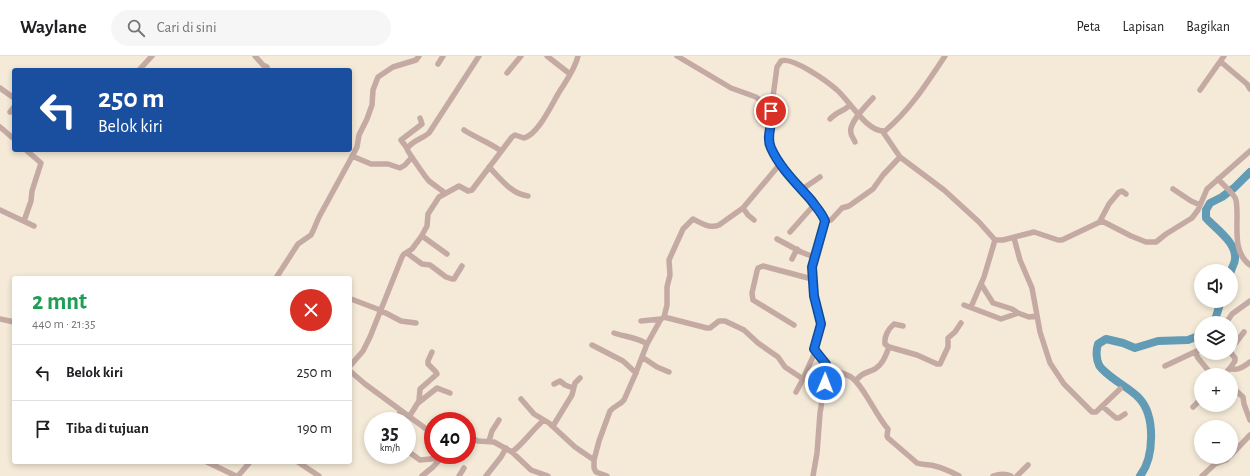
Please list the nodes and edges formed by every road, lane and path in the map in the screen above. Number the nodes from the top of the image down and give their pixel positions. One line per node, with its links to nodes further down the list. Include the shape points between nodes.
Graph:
1 (152, 56): 16 (street)
2 (255, 56): 15 (street)
3 (419, 56): 40 (street, via 416,60 393,66 378,77 373,90 372,105)
4 (444, 56): 14 (street)
5 (479, 56): 36 (street, via 429,133)
6 (521, 56): 17 (street)
7 (546, 56): 18 (street)
8 (578, 56): 18 (street)
9 (677, 56): 26 (street, via 731,88 756,97)
10 (945, 56): 33 (street, via 904,113)
11 (1224, 56): 13 (street)
12 (780, 58): 24 (street, via 792,61 821,78 837,90); 26 (street)
13 (1221, 62): 20 (street); 21 (street)
14 (438, 64)
15 (267, 67)
16 (141, 68)
17 (507, 73)
18 (570, 74): 37 (street, via 541,123 527,137 513,136)
19 (0, 88): 22 (street)
20 (1250, 89)
21 (1200, 90)
22 (12, 97)
23 (873, 98): 28 (street)
24 (850, 105): 28 (street); 30 (street)
25 (12, 110): 27 (street)
26 (771, 111): 43 (street, via 769,142)
27 (10, 112)
28 (858, 115): 33 (street); 35 (street, via 850,132)
29 (420, 118): 36 (street, via 422,124 401,140)
30 (830, 119)
31 (0, 127): 34 (street)
32 (464, 130): 37 (street, via 486,140)
33 (883, 132): 42 (street)
34 (12, 137)
35 (855, 142)
36 (407, 148): 41 (street)
37 (501, 151): 44 (street)
38 (1250, 151): 46 (street)
39 (28, 152): 57 (street, via 41,163)
40 (352, 156): 41 (street, via 370,164 388,164 400,168); 73 (street, via 311,235 298,244)
41 (412, 157): 49 (street, via 428,179)
42 (900, 157): 58 (street, via 873,189 842,208 831,220); 65 (street, via 944,190)
43 (780, 164): 48 (street); 54 (street)
44 (489, 167): 49 (street, via 472,190 468,191 458,186); 51 (street, via 513,191)
45 (820, 177): 48 (street)
46 (1218, 179): 53 (street, via 1207,190); 71 (street, via 1236,199 1238,245 1244,260)
47 (1173, 189): 53 (street)
48 (801, 190): 52 (street)
49 (445, 193): 62 (street, via 437,199 428,214 427,226)
50 (1126, 194): 59 (street, via 1119,192)
51 (528, 196)
52 (814, 205): 58 (street); 61 (street)
53 (1200, 205): 59 (street, via 1192,218 1152,243)
54 (743, 208): 56 (street); 84 (street, via 716,226 704,225 693,219 683,228 669,260 667,305)
55 (0, 210): 57 (street)
56 (754, 220)
57 (24, 221): 60 (street)
58 (825, 221): 69 (street)
59 (1100, 221): 64 (street, via 1062,240 1034,232)
60 (34, 226)
61 (790, 232)
62 (422, 236): 67 (street, via 412,250); 68 (street)
63 (777, 238): 66 (street)
64 (1014, 238): 65 (street); 82 (street, via 1032,288)
65 (995, 240): 75 (street)
66 (797, 249): 69 (street); 70 (street)
67 (407, 252): 72 (street, via 422,264 431,266 452,279); 80 (street, via 402,257)
68 (447, 254)
69 (814, 257): 74 (street)
70 (792, 259)
71 (1250, 265)
72 (462, 266)
73 (277, 276)
74 (812, 279): 90 (street, via 763,266 758,268 752,293 753,300); 99 (street, via 821,324 814,346)
75 (981, 284): 79 (street); 81 (street, via 993,303)
76 (352, 299): 80 (street)
77 (1250, 301): 83 (street)
78 (964, 305): 79 (street)
79 (971, 307): 81 (street, via 1001,319)
80 (380, 310): 88 (street, via 401,321); 104 (street, via 363,351)
81 (1018, 313): 82 (street, via 1029,317)
82 (1037, 316): 123 (street, via 1050,363 1058,377 1092,412 1096,412)
83 (1231, 316)
84 (662, 318): 86 (street); 95 (street); 113 (street, via 707,328 719,321 733,325 744,330 778,356 785,367)
85 (0, 319): 87 (street)
86 (641, 321)
87 (12, 322)
88 (416, 323)
89 (961, 323): 97 (street, via 948,338 948,347 940,364)
90 (794, 325)
91 (903, 326): 97 (street, via 896,324 890,328 885,339 885,344)
92 (1244, 332): 94 (street)
93 (614, 333): 95 (street, via 634,337)
94 (1238, 340)
95 (647, 344): 101 (street)
96 (592, 345): 109 (street)
97 (889, 347): 114 (street, via 886,357 879,366 862,374)
98 (432, 352): 122 (street, via 428,364 437,374 420,390)
99 (815, 352): 108 (street, via 825,362); 113 (street)
100 (1194, 352): 105 (street)
101 (642, 357): 109 (street); 110 (street)
102 (1235, 360): 106 (street)
103 (1250, 362): 107 (street)
104 (352, 363)
105 (1165, 366)
106 (1230, 368)
107 (1238, 369)
108 (827, 371): 114 (street, via 846,374); 155 (street, via 820,408)
109 (636, 372): 137 (street, via 624,400 610,411)
110 (669, 372)
111 (352, 373): 124 (street)
112 (580, 378): 116 (street)
113 (803, 379): 118 (street)
114 (856, 381): 156 (street, via 881,422 889,430 888,438 917,463 954,472)
115 (554, 384): 116 (street, via 560,381)
116 (573, 388): 130 (street, via 572,395)
117 (1120, 389): 123 (street)
118 (796, 392)
119 (1238, 392): 129 (street, via 1243,397)
120 (450, 393): 122 (street, via 437,388)
121 (521, 399): 128 (street, via 534,414)
122 (418, 404): 125 (street)
123 (1102, 406): 126 (street, via 1116,418)
124 (401, 411)
125 (412, 412)
126 (1125, 414)
127 (499, 420): 133 (street)
128 (544, 420): 130 (street); 136 (street)
129 (1250, 420)
130 (553, 426): 137 (street, via 575,447)
131 (1250, 435): 135 (street)
132 (476, 440): 133 (street)
133 (489, 441): 134 (street)
134 (506, 448): 136 (street); 152 (street)
135 (1238, 448)
136 (512, 452): 146 (street)
137 (594, 460): 147 (street)
138 (210, 464): 145 (street)
139 (248, 464): 148 (street)
140 (301, 464): 149 (street)
141 (436, 464): 150 (street)
142 (1215, 464): 160 (street)
143 (1028, 465): 159 (street)
144 (464, 468): 151 (street)
145 (226, 474): 148 (street)
146 (532, 474): 153 (street)
147 (596, 475): 154 (street)
148 (237, 476)
149 (319, 476)
150 (422, 476)
151 (459, 476)
152 (486, 476)
153 (548, 476)
154 (607, 476)
155 (814, 476)
156 (958, 476)
157 (993, 476): 158 (street)
158 (1011, 476)
159 (1017, 476)
160 (1202, 476)

